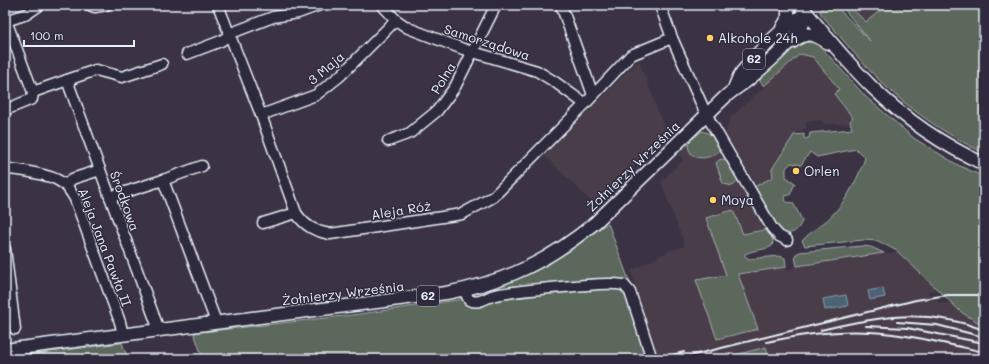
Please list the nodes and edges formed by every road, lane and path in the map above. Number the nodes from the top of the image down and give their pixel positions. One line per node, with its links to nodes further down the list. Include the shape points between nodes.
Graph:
1 (40, 5): 12 (street, via 27,14)
2 (89, 5): 3 (street)
3 (106, 5)
4 (218, 5): 15 (street, Aleja Róż)
5 (320, 5): 15 (street, via 298,13 273,17)
6 (382, 5): 13 (street, Samorządowa)
7 (496, 5): 19 (street, Polna)
8 (561, 5): 25 (street)
9 (660, 5): 16 (street)
10 (788, 5): 14 (main road, 62, via 788,18)
11 (804, 9): 14 (main road, Żołnierzy Września); 17 (main road, Żołnierzy Września / 62, via 802,26); 18 (main road)
12 (6, 19): 24 (street)
13 (396, 20): 19 (street, Samorządowa, via 426,36); 29 (street, 3 Maja, via 340,76 316,95)
14 (780, 32): 23 (main road, Żołnierzy Września / 62, via 741,73)
15 (229, 36): 20 (street, via 221,42); 29 (street, Aleja Róż)
16 (672, 38): 25 (street, Aleja Róż, via 631,55); 28 (street)
17 (785, 47): 18 (main road, via 801,36 810,34); 23 (main road, Żołnierzy Września / 62, via 748,80)
18 (836, 48): 31 (main road, via 869,84 923,130)
19 (472, 52): 26 (street, Samorządowa, via 537,71); 30 (street, Polna, via 456,87 437,111 410,134)
20 (187, 54)
21 (162, 64): 22 (street, via 122,77 96,70)
22 (67, 80): 24 (street); 34 (street, Środkowa)
23 (734, 88): 28 (main road, Żołnierzy Września / 62)
24 (33, 92): 27 (street, via 32,99)
25 (593, 95): 26 (street, Aleja Róż)
26 (585, 104): 38 (street, Aleja Róż, via 494,197 462,214 330,234 309,228)
27 (5, 110)
28 (706, 114): 40 (street, via 772,228); 42 (main road, Żołnierzy Września / 62, via 615,204 574,240 528,268)
29 (261, 115): 38 (street, Aleja Róż)
30 (388, 141)
31 (984, 164)
32 (202, 166): 35 (street)
33 (5, 169): 36 (street, Aleja Jana Pawła II, via 48,176 60,180)
34 (100, 170): 36 (street, via 72,179); 37 (street, Środkowa)
35 (163, 180): 37 (street); 43 (street)
36 (66, 186): 46 (street, Aleja Jana Pawła II, via 75,199)
37 (110, 197): 45 (street, Środkowa)
38 (296, 213): 39 (street)
39 (263, 223)
40 (787, 240)
41 (5, 249): 44 (street)
42 (464, 290): 43 (main road, Żołnierzy Września / 62); 48 (street, via 469,300 475,302 528,290 603,284 624,285 630,292)
43 (216, 322): 45 (main road, Żołnierzy Września / 62)
44 (15, 329)
45 (158, 330): 46 (main road, Żołnierzy Września / 62)
46 (123, 335): 47 (main road, Żołnierzy Września / 62)
47 (5, 350)
48 (652, 359)

